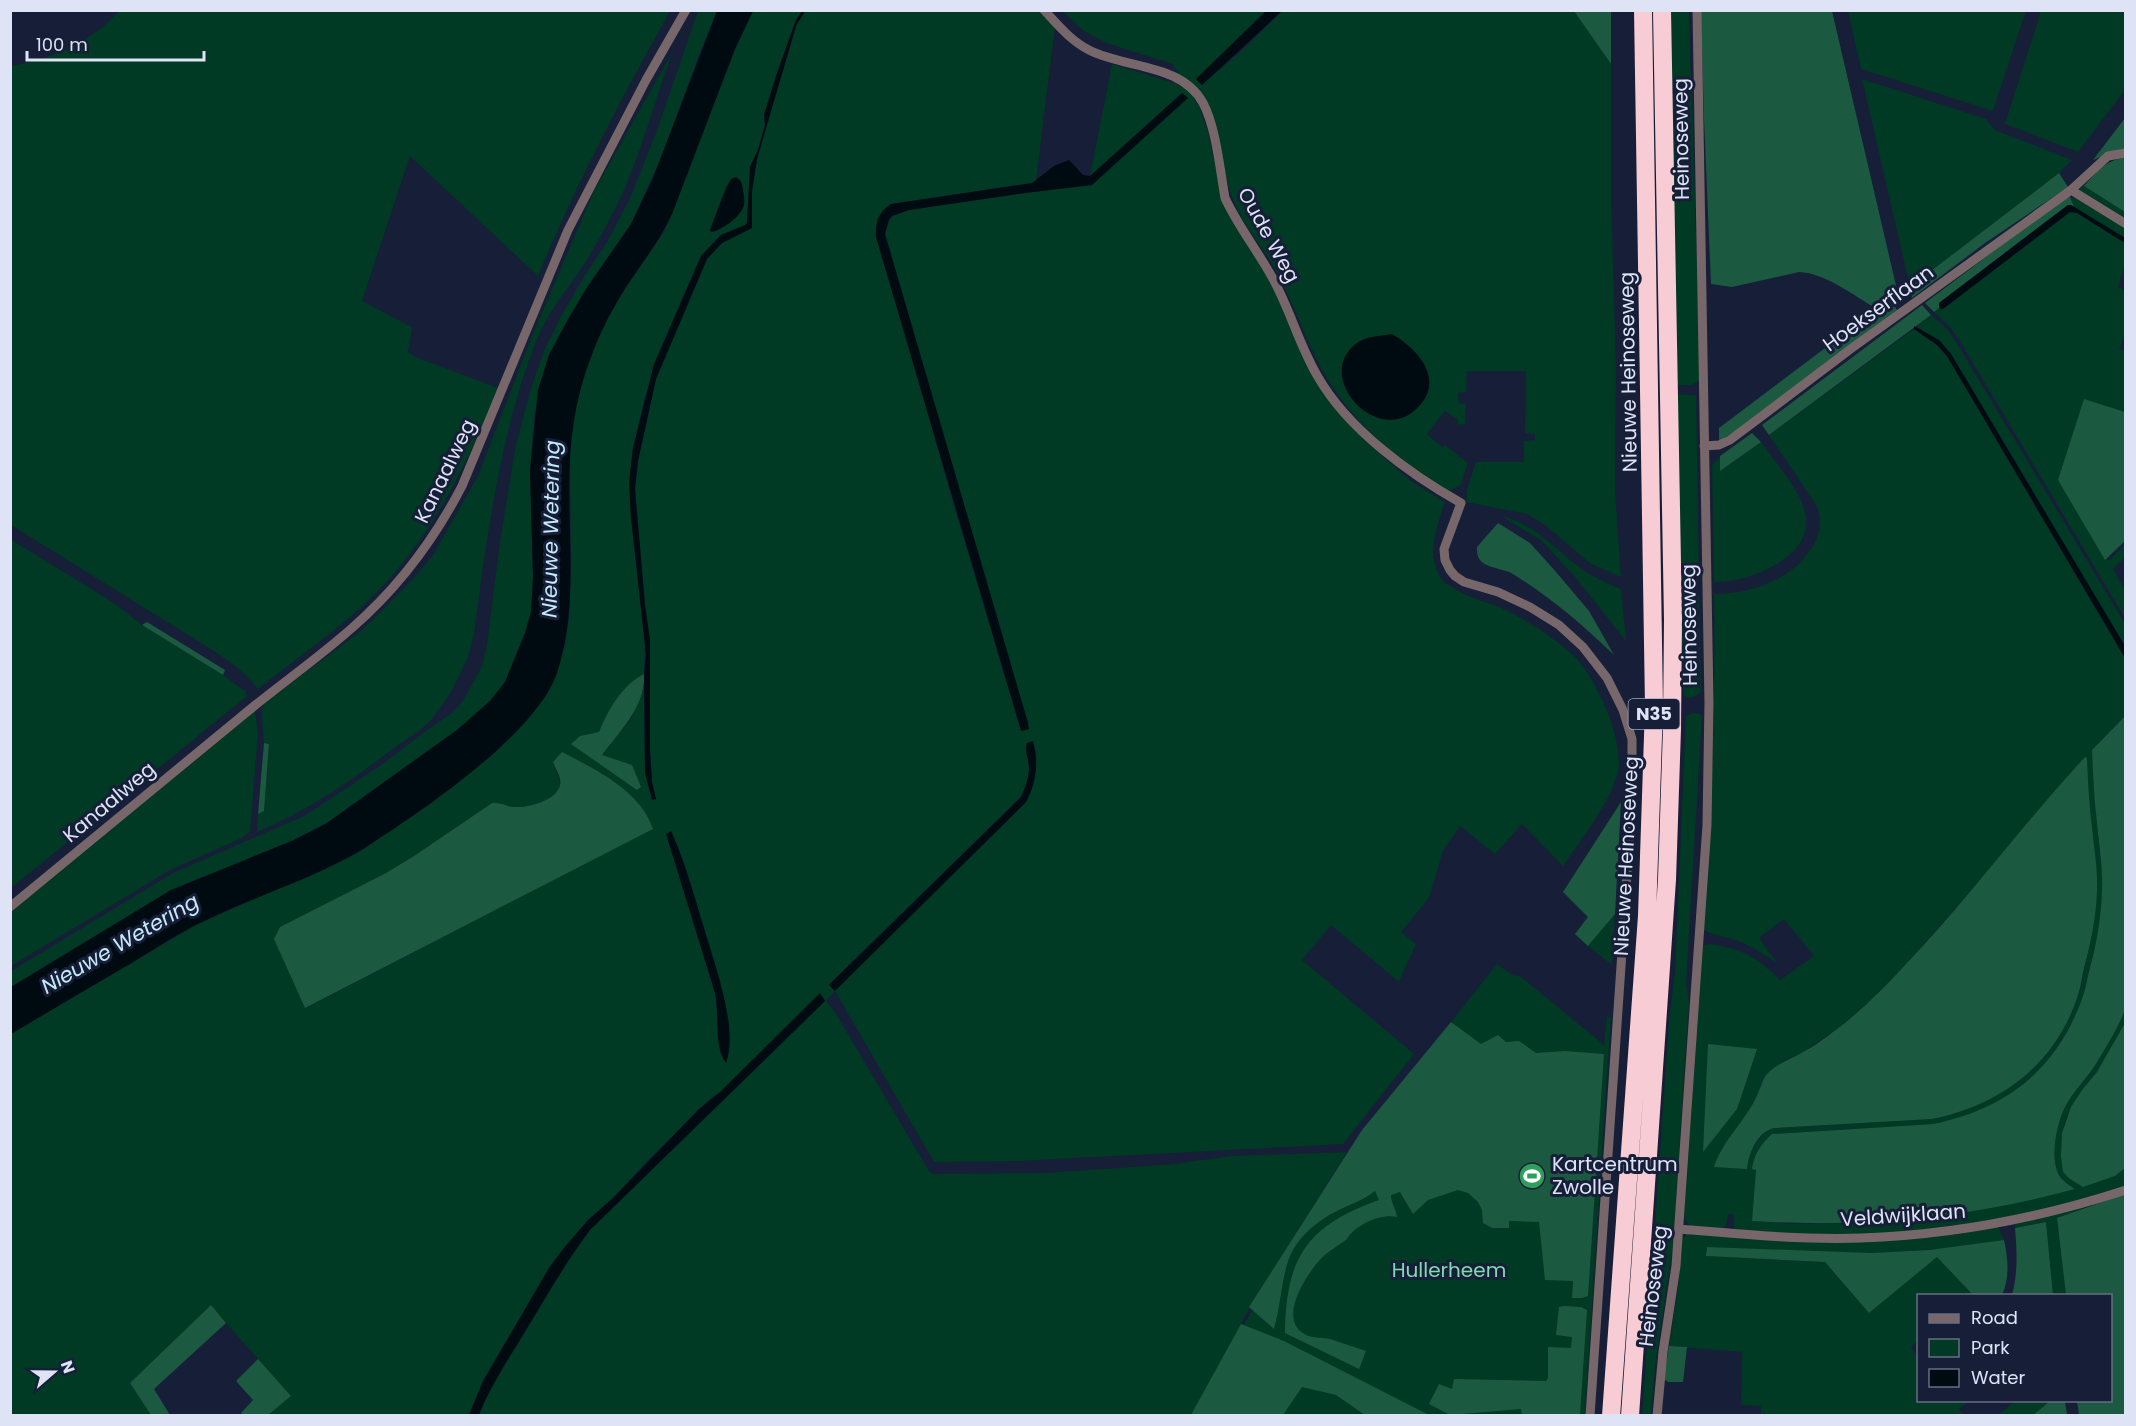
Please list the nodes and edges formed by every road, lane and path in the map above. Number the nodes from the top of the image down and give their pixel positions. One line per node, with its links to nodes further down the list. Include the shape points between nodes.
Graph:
1 (686, 10): 10 (street, Kanaalweg, via 568,230 462,486 421,554 351,629)
2 (1044, 10): 13 (street, Oude Weg, via 1088,49 1178,78 1194,91 1208,115 1225,198 1271,274 1317,375 1343,414 1364,434 1461,503 1444,549 1450,570 1464,582 1498,592 1559,625 1583,647 1607,678 1623,710 1632,739 1632,787)
3 (1643, 10): 14 (highway, Nieuwe Heinoseweg / N35, via 1654,706 1647,916)
4 (1662, 10): 15 (highway, Nieuwe Heinoseweg / N35, via 1672,729 1667,879)
5 (1697, 10): 9 (street, Heinoseweg)
6 (2126, 153): 7 (street, Hoekserflaan, via 2108,156)
7 (2072, 188): 8 (street); 9 (street, Hoekserflaan, via 1730,440)
8 (2126, 224)
9 (1704, 446): 12 (street, Heinoseweg, via 1707,825)
10 (10, 906)
11 (2126, 1190): 12 (street, Veldwijklaan, via 2014,1221 1905,1236 1823,1238)
12 (1679, 1229): 16 (street, Heinoseweg)
13 (1590, 1416)
14 (1611, 1416)
15 (1630, 1416)
16 (1657, 1416)

